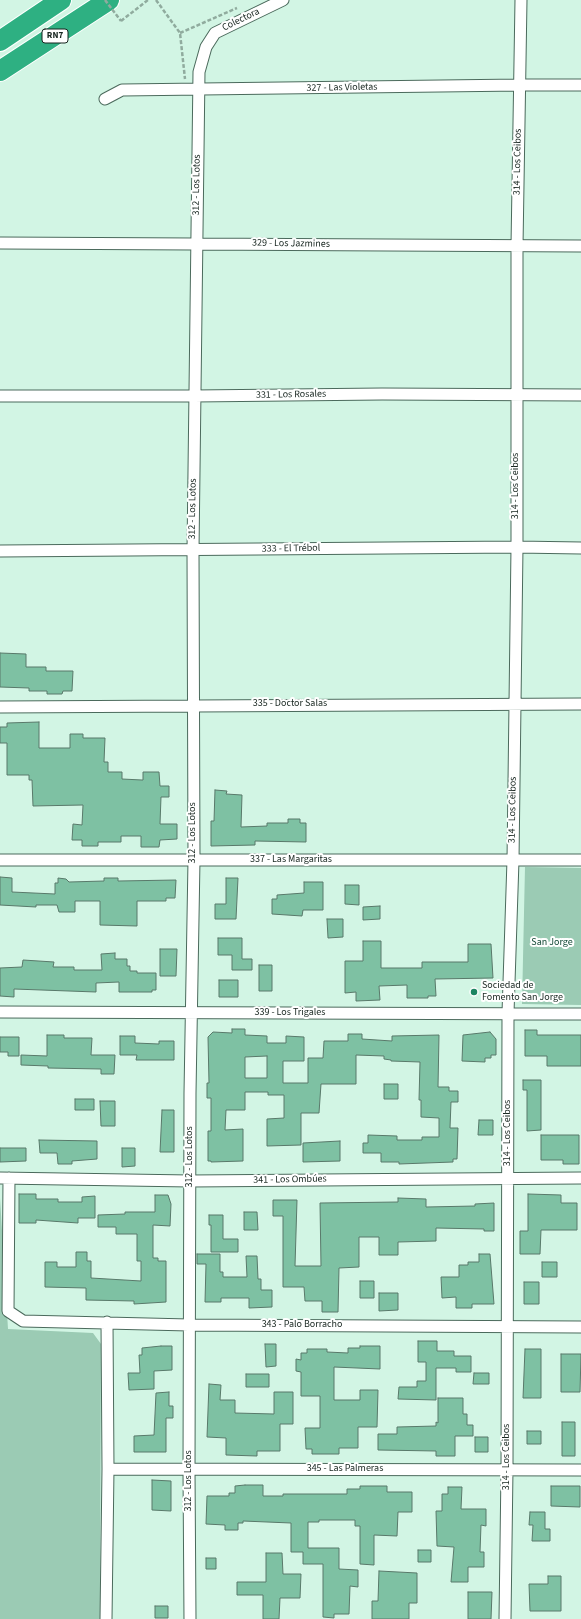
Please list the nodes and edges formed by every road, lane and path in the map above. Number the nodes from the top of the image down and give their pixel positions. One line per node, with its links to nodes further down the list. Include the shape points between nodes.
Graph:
1 (61, 0): 10 (highway, RN7)
2 (105, 0): 4 (path, bridge, via 121,21)
3 (109, 0): 12 (highway, RN7)
4 (148, 0)
5 (156, 0): 9 (path)
6 (283, 0): 11 (street, Colectora, via 215,33)
7 (521, 0): 13 (street, 314 - Los Ceibos)
8 (241, 6): 9 (path)
9 (180, 33): 15 (path)
10 (0, 41)
11 (206, 47): 16 (street, 312 - Los Lotos, via 199,72)
12 (0, 71)
13 (520, 84): 14 (street, 327 - Las Violetas); 16 (street, 327 - Las Violetas); 20 (street, 314 - Los Ceibos)
14 (581, 85)
15 (186, 91): 16 (street, 327 - Las Violetas); 17 (street, 327 - Las Violetas, via 122,90)
16 (198, 91): 19 (street, 312 - Los Lotos)
17 (105, 99)
18 (0, 243): 19 (street, 329 - Los Jazmines)
19 (196, 243): 20 (street, 329 - Los Jazmines); 25 (street, 312 - Los Lotos)
20 (517, 246): 21 (street, 329 - Los Jazmines); 22 (street, 314 - Los Ceibos)
21 (581, 246)
22 (516, 395): 23 (street, 331 - Los Rosales); 25 (street, 331 - Los Rosales); 26 (street, 314 - Los Ceibos)
23 (581, 395)
24 (0, 396): 25 (street, 331 - Los Rosales)
25 (194, 396): 28 (street, 312 - Los Lotos)
26 (516, 547): 27 (street, 333 - El Trébol); 28 (street, 333 - El Trébol); 30 (street, 314 - Los Ceibos)
27 (581, 548)
28 (193, 550): 29 (street, 333 - El Trébol); 32 (street, 312 - Los Lotos)
29 (0, 551)
30 (515, 703): 31 (street, 335 - Doctor Salas); 32 (street, 335 - Doctor Salas); 36 (street, 314 - Los Ceibos)
31 (581, 704)
32 (194, 705): 33 (street, 335 - Doctor Salas); 35 (street, 312 - Los Lotos)
33 (0, 707)
34 (0, 860): 35 (street, 337 - Las Margaritas)
35 (194, 860): 36 (street, 337 - Las Margaritas); 39 (street, 312 - Los Lotos)
36 (513, 860): 37 (street, 337 - Las Margaritas); 40 (street, 314 - Los Ceibos)
37 (581, 860)
38 (0, 1012): 39 (street, 339 - Los Trigales)
39 (192, 1013): 40 (street, 339 - Los Trigales); 45 (street, 312 - Los Lotos)
40 (508, 1013): 41 (street, 339 - Los Trigales); 42 (street, 314 - Los Ceibos)
41 (581, 1014)
42 (508, 1177): 44 (street, 341 - Los Ombúes); 45 (street, 341 - Los Ombúes); 48 (street, 314 - Los Ceibos)
43 (5, 1178): 45 (street, 341 - Los Ombúes); 46 (street, 343 - Palo Borracho, via 8,1311 23,1321)
44 (581, 1178)
45 (190, 1181): 47 (street, 312 - Los Lotos)
46 (107, 1322): 47 (street, 343 - Palo Borracho); 50 (street)
47 (189, 1324): 48 (street, 343 - Palo Borracho); 52 (street, 312 - Los Lotos)
48 (507, 1326): 49 (street, 343 - Palo Borracho); 51 (street, 314 - Los Ceibos)
49 (581, 1327)
50 (108, 1469): 52 (street, 345 - Las Palmeras); 54 (street)
51 (507, 1469): 52 (street, 345 - Las Palmeras); 53 (street, 345 - Las Palmeras); 56 (street, 314 - Los Ceibos)
52 (189, 1470): 55 (street, 312 - Los Lotos)
53 (581, 1470)
54 (106, 1619)
55 (190, 1619)
56 (505, 1619)

